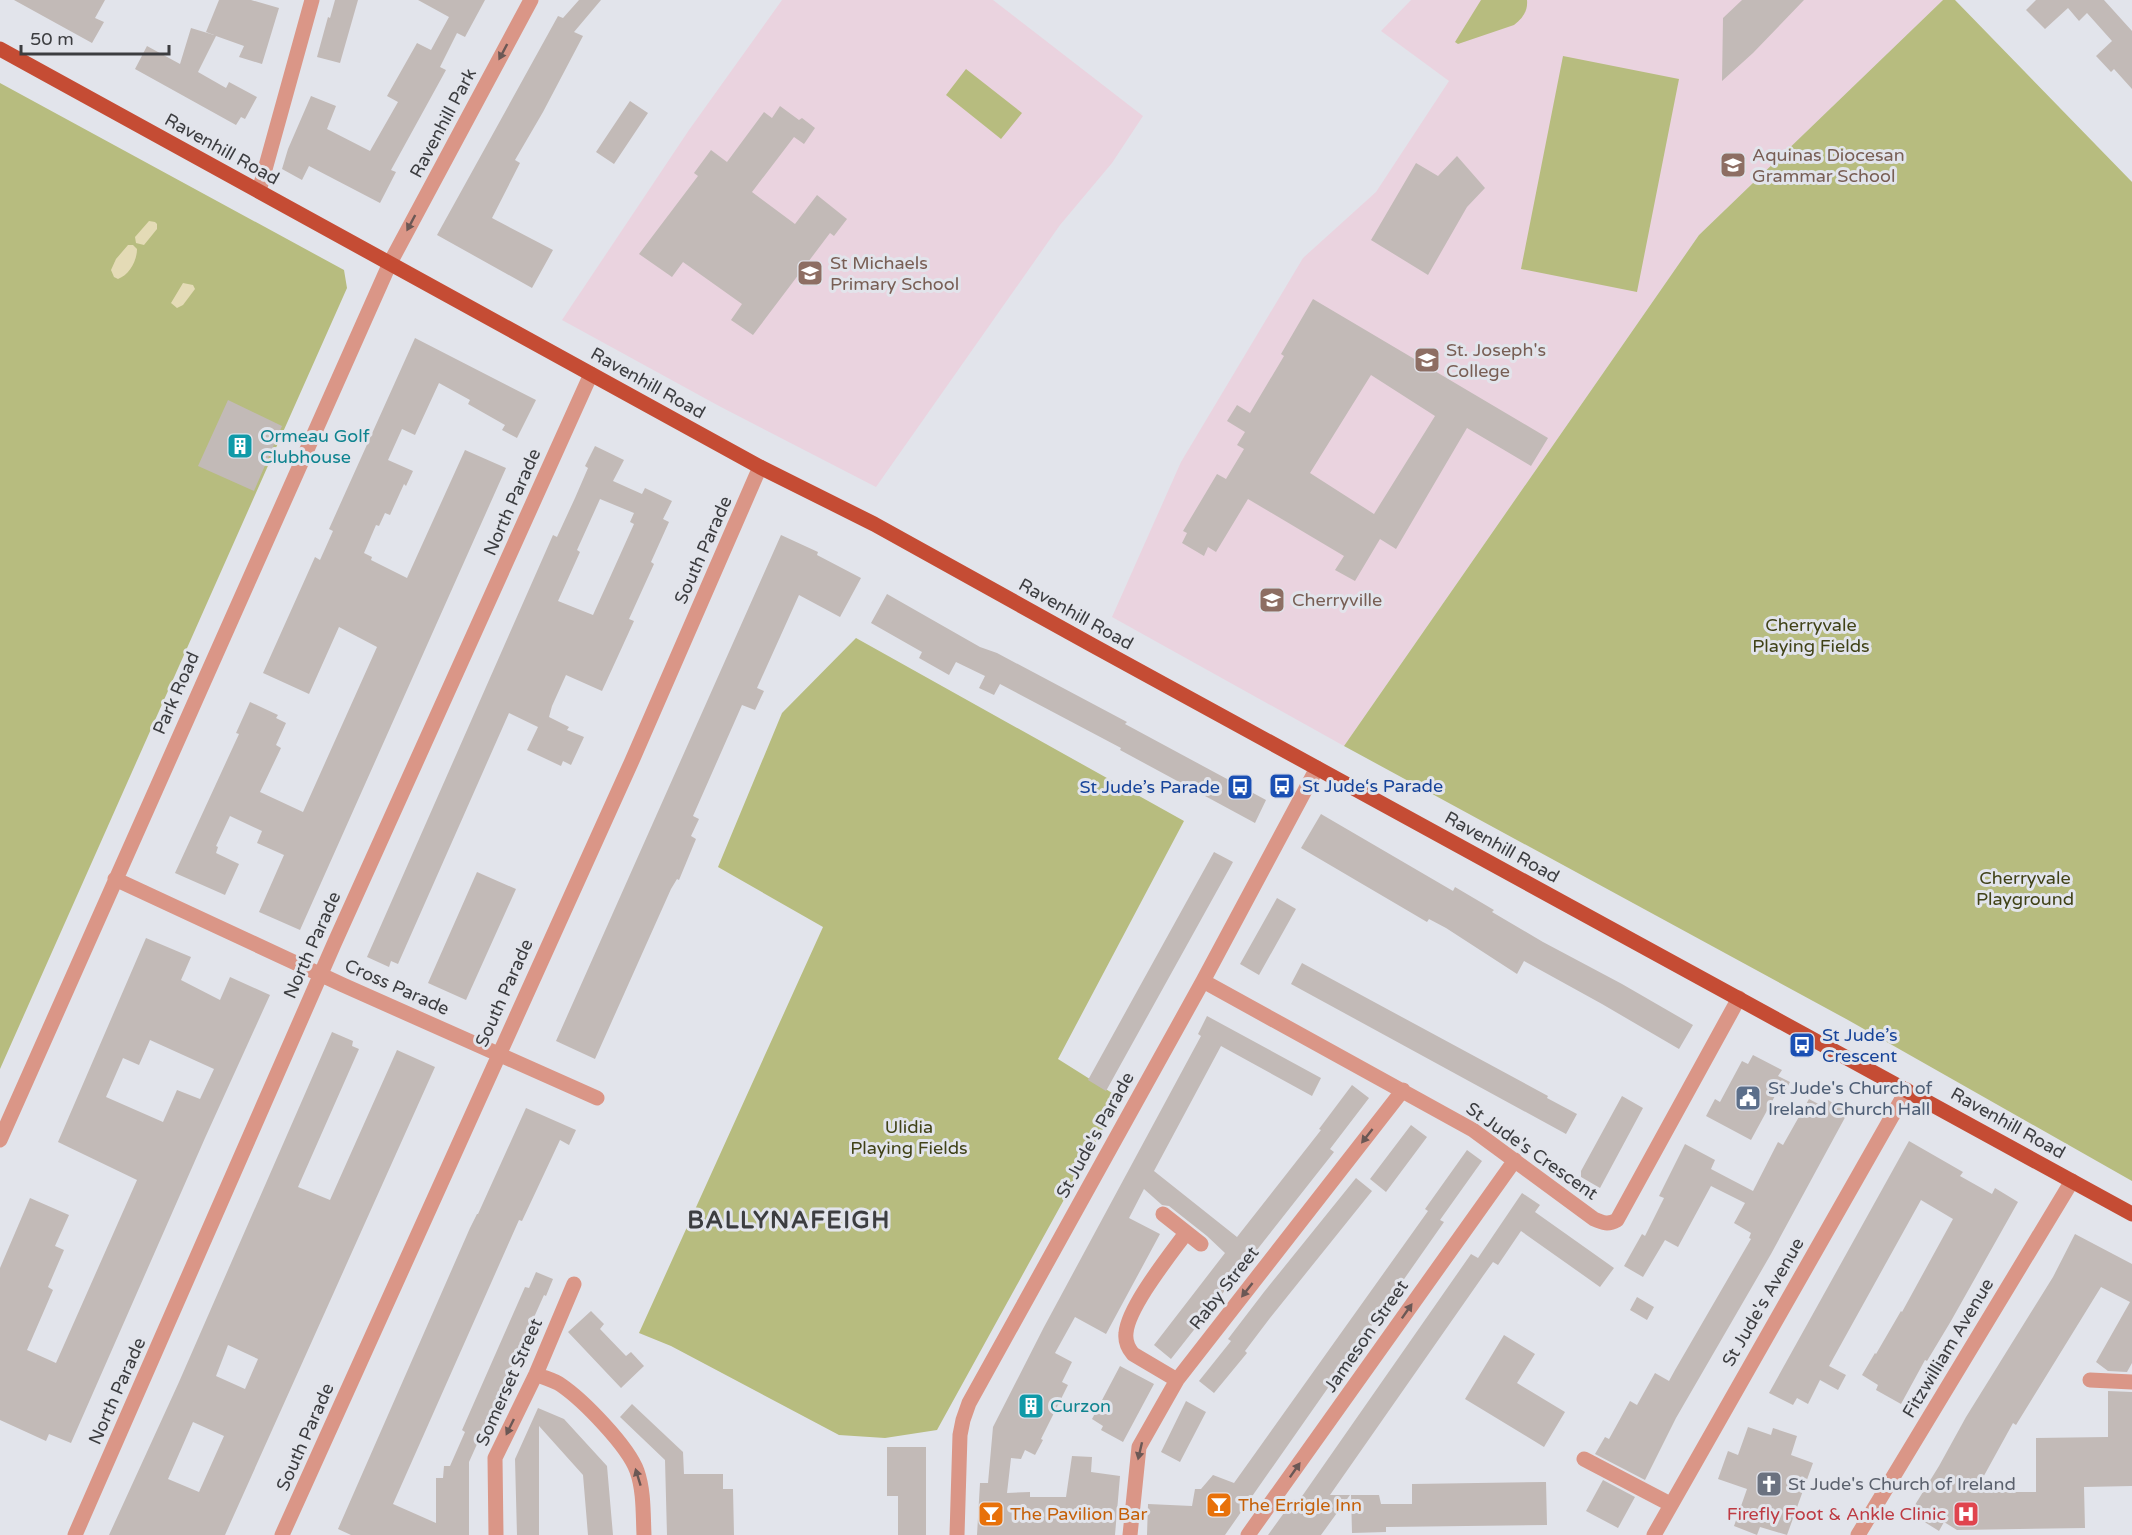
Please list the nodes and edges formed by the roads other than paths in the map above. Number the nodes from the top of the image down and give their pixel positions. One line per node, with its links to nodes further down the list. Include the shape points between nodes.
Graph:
1 (312, 0): 4 (street)
2 (531, 0): 5 (street, Ravenhill Park, one-way to 5)
3 (0, 49): 4 (main road, Ravenhill Road)
4 (259, 192): 5 (main road, Ravenhill Road)
5 (390, 263): 6 (main road, Ravenhill Road); 9 (street, Park Road)
6 (591, 375): 7 (main road, Ravenhill Road); 10 (street, North Parade)
7 (760, 467): 8 (main road, Ravenhill Road, via 874,524); 13 (street, South Parade)
8 (1317, 768): 11 (street, St Jude's Parade); 12 (main road, Ravenhill Road)
9 (115, 879): 10 (street, Cross Parade); 17 (street, Park Road)
10 (320, 974): 13 (street, Cross Parade); 31 (street, North Parade)
11 (1203, 981): 14 (street, St Jude's Crescent); 35 (street, St Jude's Parade, via 969,1403 960,1435)
12 (1739, 998): 15 (main road, Ravenhill Road); 18 (street, St Jude's Crescent, via 1617,1220 1603,1223 1594,1219)
13 (498, 1054): 16 (street, Cross Parade); 32 (street, South Parade)
14 (1403, 1090): 18 (street, St Jude's Crescent, via 1473,1130); 26 (street, Raby Street, one-way to 26)
15 (1907, 1090): 19 (main road, Ravenhill Road); 30 (street, St Jude's Avenue)
16 (597, 1098)
17 (0, 1140)
18 (1515, 1160): 37 (street, Jameson Street, one-way to 18)
19 (2072, 1180): 21 (main road, Ravenhill Road); 39 (street, Fitzwilliam Avenue)
20 (1163, 1214): 22 (street)
21 (2132, 1214)
22 (1186, 1233): 23 (street); 26 (street, via 1147,1288 1125,1333 1133,1354)
23 (1201, 1244)
24 (574, 1284): 25 (street, Somerset Street)
25 (536, 1374): 33 (street, Somerset Street, one-way to 33, via 495,1458); 34 (street, one-way to 25, via 642,1488 627,1452 572,1393)
26 (1177, 1380): 36 (street, Raby Street, one-way to 36, via 1139,1447)
27 (2090, 1380): 28 (street)
28 (2132, 1382)
29 (1584, 1459): 30 (street)
30 (1670, 1504): 38 (street, St Jude's Avenue)
31 (75, 1535)
32 (282, 1535)
33 (496, 1535)
34 (644, 1535)
35 (957, 1535)
36 (1130, 1535)
37 (1248, 1535)
38 (1654, 1535)
39 (1858, 1535)

